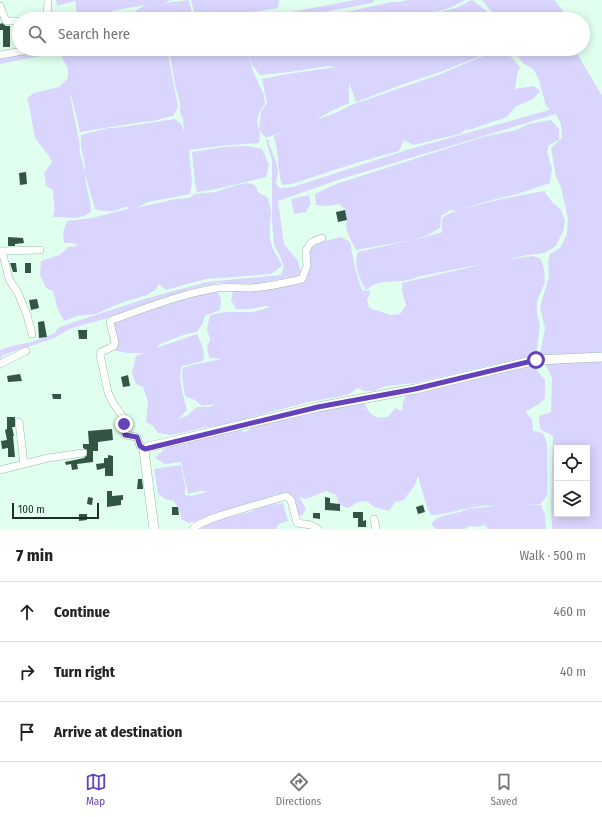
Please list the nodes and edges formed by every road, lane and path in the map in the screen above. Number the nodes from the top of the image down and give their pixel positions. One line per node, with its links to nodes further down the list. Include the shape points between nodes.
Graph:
1 (48, 0): 3 (street)
2 (0, 6): 4 (street, via 6,21)
3 (47, 12)
4 (12, 21)
5 (12, 53): 6 (street)
6 (0, 55)
7 (322, 238): 15 (street, via 312,242 306,251 307,266 302,279 252,288 210,289 167,301 110,322 115,343 100,355 104,380 113,403 123,417 125,435 137,437 140,446)
8 (40, 250): 9 (street)
9 (1, 251): 10 (street, via 9,279 18,293)
10 (32, 334)
11 (26, 351): 13 (street)
12 (602, 357): 15 (street, via 541,360 415,389 318,407)
13 (0, 364)
14 (19, 422): 17 (street)
15 (145, 449): 20 (street)
16 (83, 453): 17 (street)
17 (24, 464): 18 (street)
18 (0, 470)
19 (374, 519): 23 (street)
20 (154, 529)
21 (193, 529): 22 (street, via 196,525 215,518 286,496 291,500 297,523 311,524)
22 (318, 529)
23 (376, 529)

